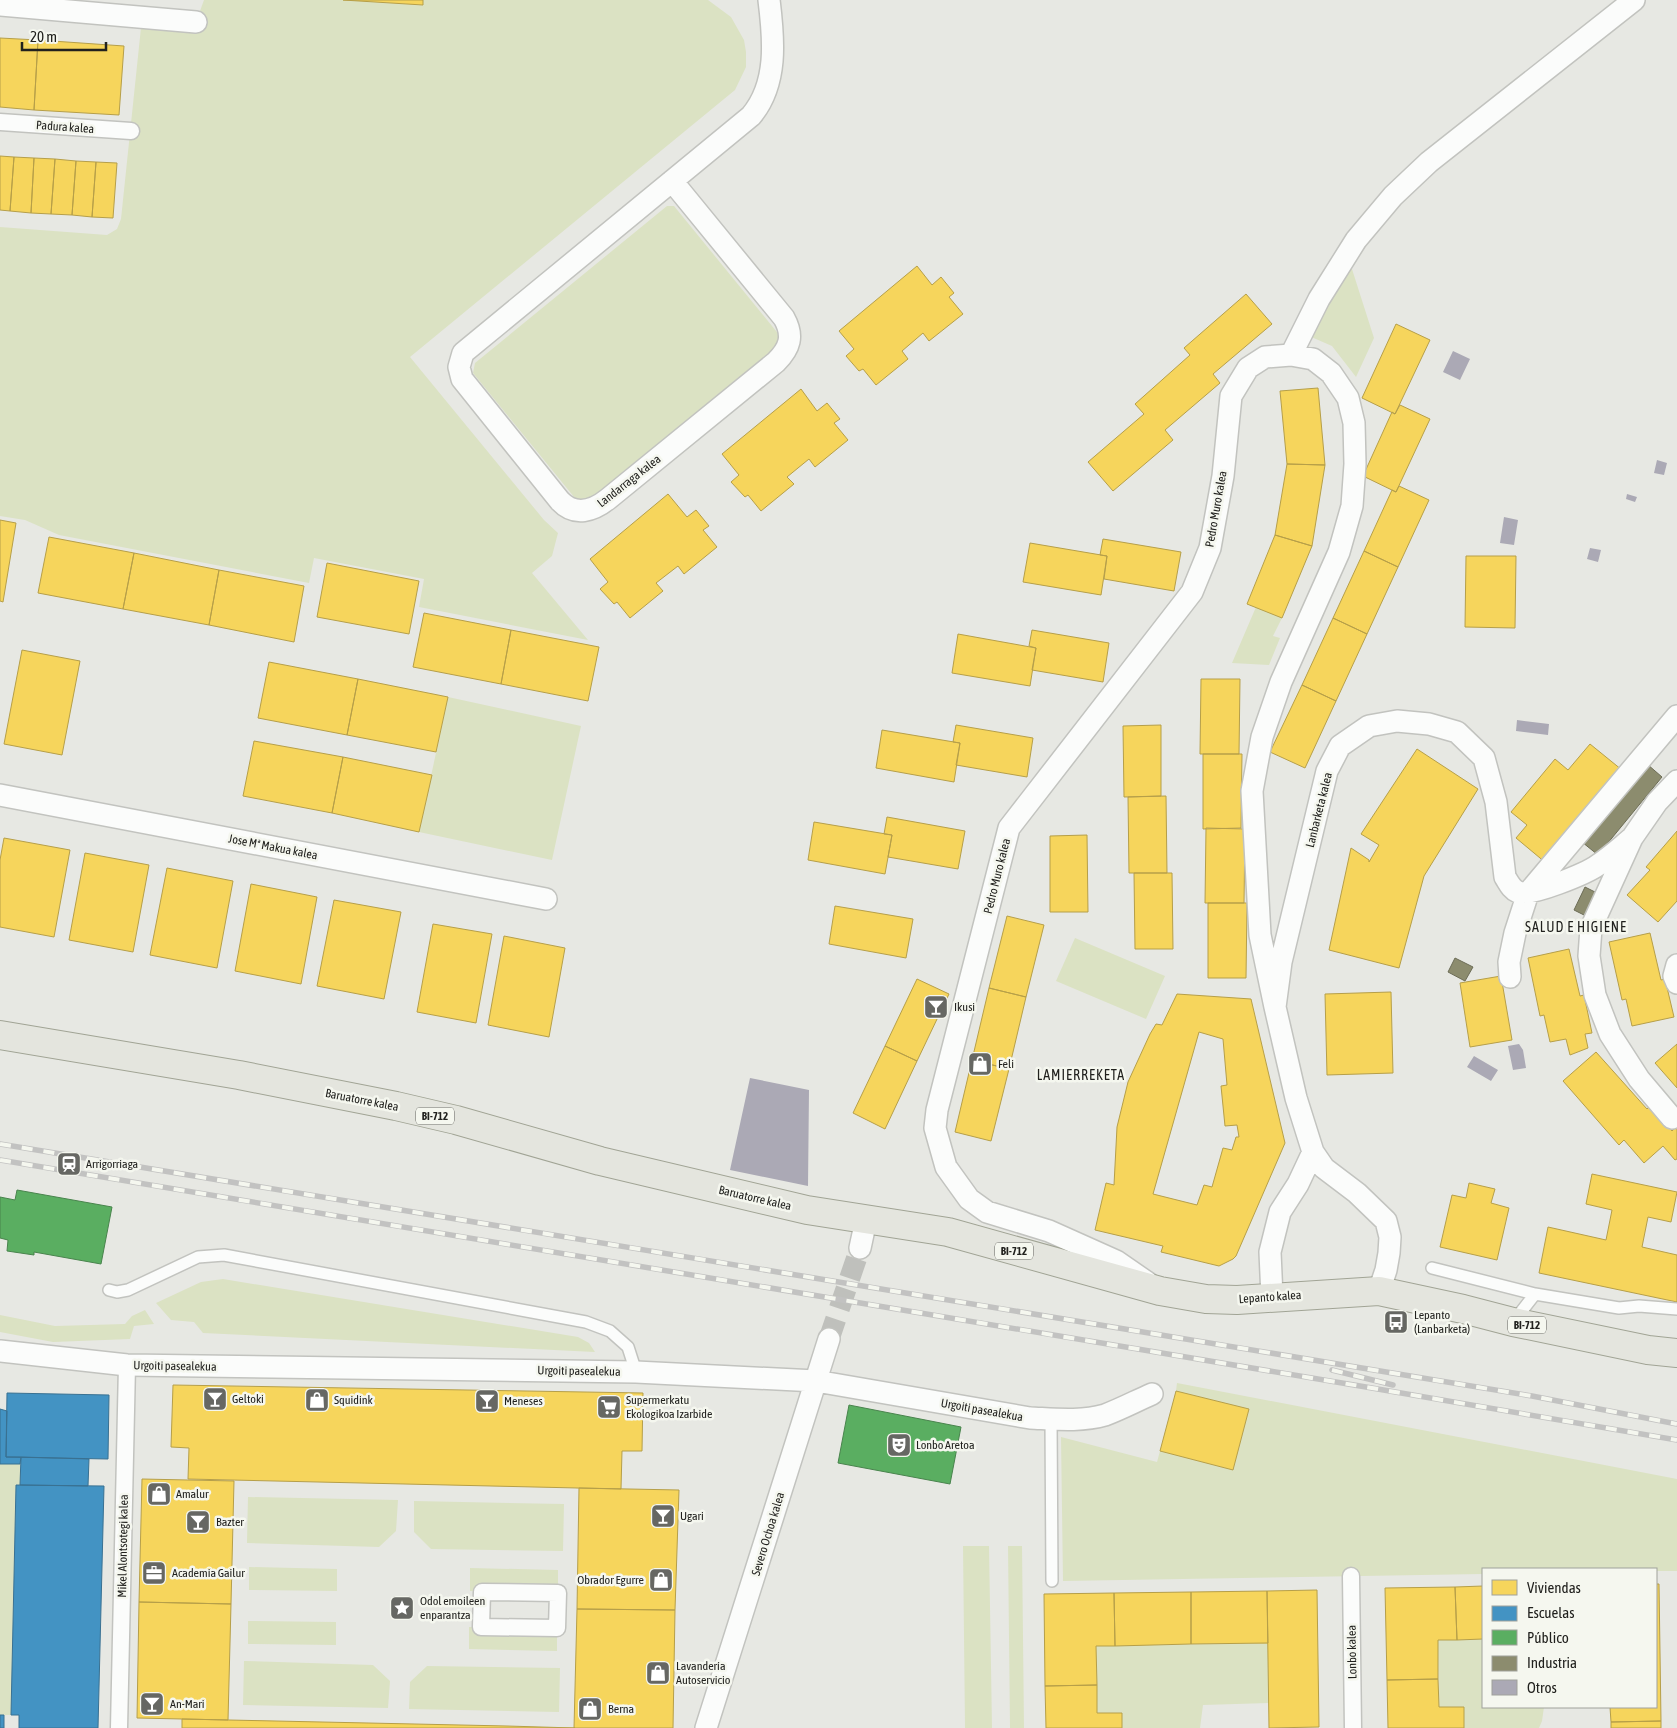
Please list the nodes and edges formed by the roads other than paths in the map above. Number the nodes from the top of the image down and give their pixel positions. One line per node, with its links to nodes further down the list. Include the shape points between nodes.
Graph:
1 (769, 0): 7 (street, Landarraga kalea, via 773,56 764,96 751,116)
2 (1634, 0): 8 (street, via 1429,162 1393,196 1356,240 1319,299)
3 (0, 5): 4 (street)
4 (196, 22)
5 (0, 122): 6 (street, Padura kalea)
6 (130, 132)
7 (672, 181): 7 (street, Landarraga kalea, via 463,353 459,367 462,379 560,500 575,510 595,508 608,499 776,362 788,346 790,334 784,318)
8 (1291, 355): 18 (street, Pedro Muro kalea, via 1312,359 1331,374 1348,398 1354,423 1355,464 1352,506 1339,552 1281,682 1262,737 1252,791 1260,935); 28 (street, Pedro Muro kalea, via 1265,357 1248,368 1231,396 1223,476 1210,548 1192,592 1009,828 937,1110 935,1128 946,1167 970,1199 987,1212 1049,1231 1116,1261)
9 (1677, 716): 13 (street)
10 (1677, 781): 12 (street, via 1657,802)
11 (0, 795): 14 (street, Jose Mª Makua kalea)
12 (1632, 838): 13 (street, via 1597,866); 20 (street, via 1591,928 1589,956 1595,995 1610,1034 1639,1079)
13 (1528, 893): 16 (street, via 1515,933 1509,962); 18 (street, Lanbarketa kalea, via 1511,887 1505,878 1496,802 1484,758 1457,732 1429,724 1397,721 1369,726 1340,746 1327,771 1281,962)
14 (546, 899)
15 (1677, 965): 17 (street, via 1674,976)
16 (1510, 977)
17 (1677, 983)
18 (1275, 1007): 21 (street, Lanbarketa kalea, via 1296,1098)
19 (0, 1035): 24 (main road, Baruatorre kalea / BI-712, via 240,1075 396,1106 600,1161 807,1210)
20 (1672, 1118)
21 (1313, 1152): 22 (street, Lanbarketa kalea); 23 (street)
22 (1337, 1180): 23 (street); 29 (street, Lanbarketa kalea, via 1357,1193 1386,1221 1389,1252)
23 (1298, 1184): 31 (street, via 1280,1212 1270,1252)
24 (866, 1220): 25 (street); 28 (main road, Lepanto kalea / BI-712, via 948,1232)
25 (860, 1248)
26 (1432, 1268): 30 (lane)
27 (109, 1290): 38 (lane, via 128,1290 198,1257 224,1254 586,1322 610,1332 628,1347)
28 (1160, 1291): 31 (main road, Lepanto kalea / BI-712, via 1206,1299)
29 (1379, 1291): 31 (main road, Lepanto kalea / BI-712); 33 (main road, Lepanto kalea / BI-712)
30 (1535, 1294): 32 (lane, via 1619,1308); 33 (lane)
31 (1272, 1297)
32 (1677, 1309)
33 (1513, 1322): 36 (main road, Lepanto kalea / BI-712)
34 (829, 1339): 39 (street, Severo Ochoa kalea)
35 (0, 1351): 37 (street, Urgoiti pasealekua)
36 (1677, 1353)
37 (127, 1365): 38 (street, Urgoiti pasealekua); 45 (street, Mikel Alontsotegi kalea)
38 (636, 1372): 39 (street, Urgoiti pasealekua)
39 (816, 1381): 41 (street, Urgoiti pasealekua); 46 (street, Severo Ochoa kalea)
40 (1152, 1394): 41 (street, Urgoiti pasealekua, via 1103,1415)
41 (1050, 1419): 43 (lane)
42 (1351, 1576): 47 (street, Lonbo kalea)
43 (1052, 1581)
44 (558, 1593): 44 (street, via 482,1592 481,1627 557,1628)
45 (119, 1728)
46 (706, 1728)
47 (1353, 1728)

